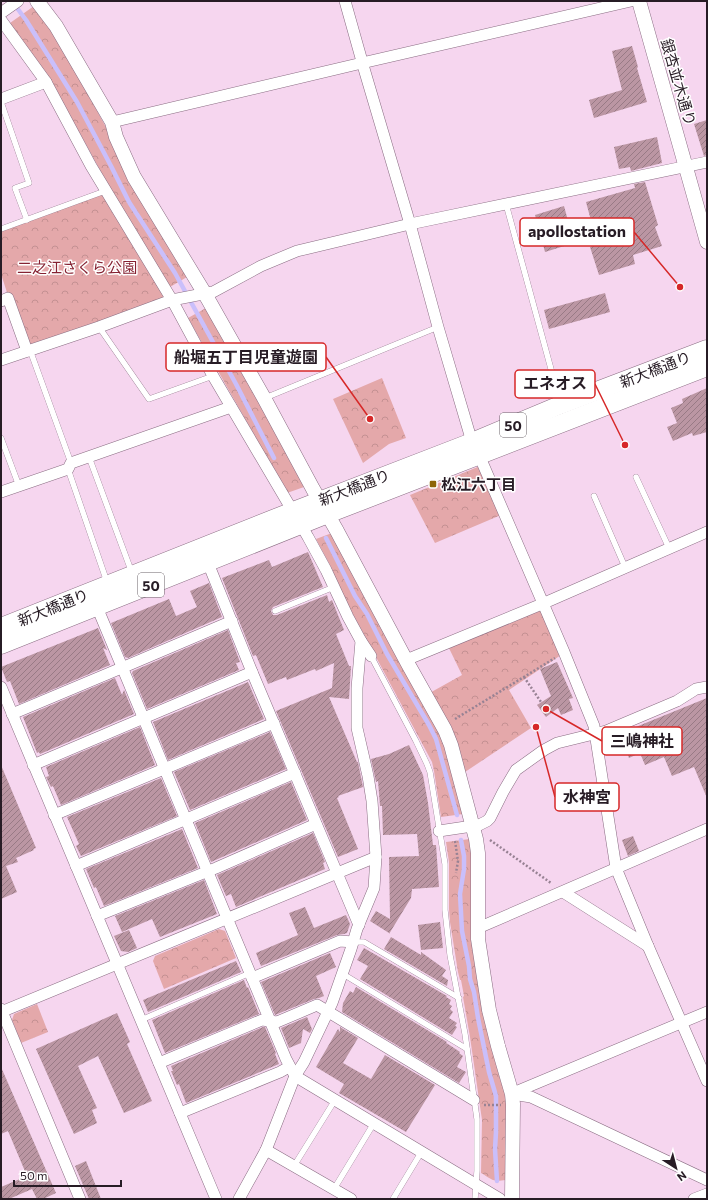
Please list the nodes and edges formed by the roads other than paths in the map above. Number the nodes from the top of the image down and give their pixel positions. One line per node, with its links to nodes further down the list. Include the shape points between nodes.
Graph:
1 (18, 1): 6 (street)
2 (37, 1): 12 (street, via 56,26)
3 (345, 1): 8 (street)
4 (631, 1): 8 (street)
5 (639, 1): 14 (street, 銀杏並木通り)
6 (5, 10)
7 (1, 20): 9 (street)
8 (362, 63): 12 (street); 19 (street)
9 (46, 82): 10 (street); 15 (street)
10 (1, 99)
11 (1, 102): 17 (lane, via 29,183 15,188)
12 (112, 122): 22 (street, via 134,177)
13 (707, 162): 14 (street)
14 (686, 167): 16 (street); 21 (street, 銀杏並木通り)
15 (106, 191): 17 (lane); 23 (street)
16 (506, 204): 19 (street); 33 (lane)
17 (27, 220): 20 (lane)
18 (1, 221): 20 (lane)
19 (410, 224): 22 (street, via 296,251); 26 (street)
20 (2, 228)
21 (706, 235)
22 (205, 294): 23 (street); 32 (street)
23 (172, 300): 25 (street); 31 (street)
24 (1, 301): 28 (street, via 8,298)
25 (99, 327): 28 (street); 31 (lane, via 149,399)
26 (438, 327): 32 (lane); 36 (street)
27 (707, 349): 33 (main road, 新大橋通り / 50)
28 (28, 350): 29 (street); 38 (lane)
29 (1, 360)
30 (707, 367): 36 (main road, 新大橋通り / 50)
31 (213, 376): 34 (street)
32 (264, 398): 43 (street)
33 (560, 405): 36 (main road, 新大橋通り / 50)
34 (231, 407): 37 (street); 44 (street)
35 (1, 438): 40 (lane)
36 (475, 449): 43 (main road, 新大橋通り / 50); 52 (street)
37 (89, 457): 38 (street); 49 (lane)
38 (70, 466): 40 (street); 50 (lane)
39 (636, 477): 46 (lane)
40 (19, 486): 41 (street)
41 (1, 492)
42 (594, 496): 48 (lane)
43 (324, 507): 44 (main road, 新大橋通り / 50); 60 (street)
44 (297, 518): 47 (main road, 新大橋通り / 50); 49 (main road, 新大橋通り / 50); 51 (street)
45 (707, 532): 46 (street)
46 (669, 548): 48 (street)
47 (208, 562): 53 (main road, 新大橋通り / 50); 55 (street)
48 (625, 567): 52 (street)
49 (132, 575): 50 (main road, 新大橋通り / 50)
50 (108, 584): 56 (main road, 新大橋通り / 50)
51 (334, 587): 54 (lane); 57 (street)
52 (542, 604): 60 (street); 68 (street, via 564,652)
53 (97, 607): 58 (main road, 新大橋通り / 50); 61 (street)
54 (275, 611)
55 (232, 621): 61 (street); 62 (street)
56 (1, 628)
57 (362, 641): 59 (street); 78 (street, via 357,688 357,728 372,801)
58 (1, 645)
59 (371, 656): 77 (lane, via 427,764)
60 (406, 660): 75 (street, via 443,726)
61 (122, 668): 65 (street); 66 (street)
62 (252, 672): 66 (street); 67 (street)
63 (707, 687): 68 (street, via 696,689 670,704)
64 (1, 688): 65 (street)
65 (12, 714): 69 (street)
66 (143, 718): 69 (street); 70 (street)
67 (274, 723): 70 (street); 71 (street)
68 (595, 734): 75 (street, via 557,744 516,770 490,818); 80 (street)
69 (33, 764): 72 (street)
70 (164, 769): 72 (street); 73 (street)
71 (295, 773): 73 (street); 74 (street)
72 (54, 815): 79 (street)
73 (185, 820): 79 (street); 81 (street)
74 (316, 824): 81 (street); 82 (street)
75 (473, 826): 77 (street); 87 (street, via 478,853)
76 (707, 829): 80 (street)
77 (440, 831): 93 (lane, via 445,864 448,940)
78 (376, 857): 82 (street); 86 (street, via 374,888)
79 (76, 866): 84 (street)
80 (616, 868): 83 (street); 89 (street)
81 (207, 871): 84 (street); 85 (street)
82 (336, 872): 85 (street); 86 (street)
83 (562, 892): 87 (street); 89 (street)
84 (97, 916): 90 (street)
85 (227, 918): 90 (street); 92 (street)
86 (359, 925): 88 (street)
87 (478, 928): 104 (street, via 490,1010)
88 (353, 942): 91 (street); 92 (street, via 340,941); 93 (lane, via 364,942)
89 (648, 946): 99 (street)
90 (117, 964): 94 (street); 97 (street)
91 (342, 974): 95 (street); 100 (lane)
92 (251, 976): 97 (lane); 98 (street)
93 (459, 998): 100 (lane)
94 (1, 1011): 116 (street)
95 (328, 1012): 98 (street, via 317,1005 277,1022); 102 (street, via 304,1062); 106 (street)
96 (707, 1012): 99 (street)
97 (141, 1020): 101 (street)
98 (270, 1021): 101 (street, via 262,1020); 102 (street)
99 (682, 1023): 103 (street); 104 (street)
100 (467, 1049): 106 (lane)
101 (158, 1063): 107 (street)
102 (292, 1072): 105 (street); 107 (street, via 280,1072); 109 (street)
103 (707, 1081)
104 (509, 1099): 112 (street, via 531,1097); 123 (street, via 514,1107)
105 (335, 1100): 108 (street); 111 (lane)
106 (474, 1100): 113 (lane, via 477,1119)
107 (180, 1113): 117 (street)
108 (374, 1123): 110 (street); 114 (lane)
109 (266, 1150): 111 (street); 118 (street)
110 (422, 1151): 113 (street); 120 (lane)
111 (294, 1166): 114 (street)
112 (707, 1180)
113 (476, 1185): 121 (lane); 122 (street)
114 (334, 1189): 119 (street)
115 (707, 1194): 124 (street)
116 (80, 1199)
117 (216, 1199)
118 (240, 1199)
119 (351, 1199)
120 (393, 1199)
121 (475, 1199)
122 (500, 1199)
123 (512, 1199)
124 (694, 1199)

